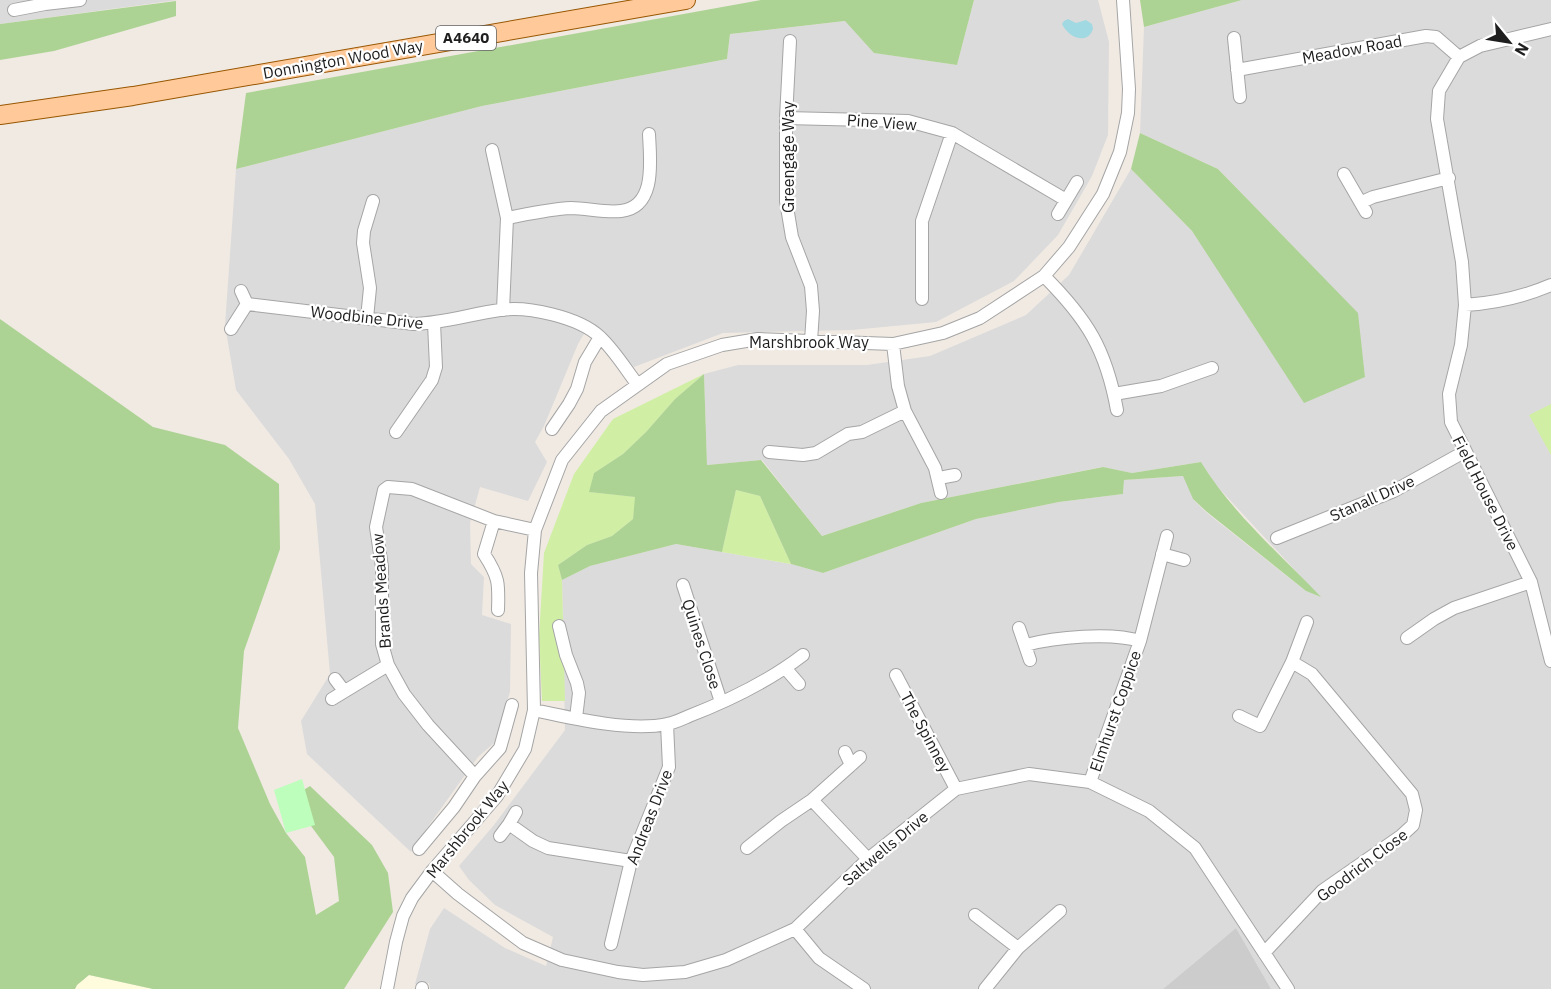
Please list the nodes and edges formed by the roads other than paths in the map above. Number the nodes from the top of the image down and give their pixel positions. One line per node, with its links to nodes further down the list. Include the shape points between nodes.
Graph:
1 (80, 0): 3 (street)
2 (686, 0): 12 (main road, Donnington Wood Way / A4640, via 133,96)
3 (45, 2): 5 (street)
4 (1121, 3): 24 (street, Marshbrook Way, via 1129,89 1120,152 1103,194 1070,247)
5 (14, 10)
6 (1551, 29): 9 (street, via 1480,46)
7 (1234, 38): 10 (street)
8 (790, 41): 13 (street, Greengage Way)
9 (1459, 57): 10 (street, Meadow Road, via 1436,37 1426,36); 18 (street, Field House Drive, via 1439,91 1437,110)
10 (1237, 70): 11 (street)
11 (1240, 97)
12 (0, 115)
13 (786, 118): 14 (street, Pine View, via 908,121); 35 (street, Greengage Way, via 788,218 811,286)
14 (952, 133): 20 (street, Pine View); 27 (street, via 922,220)
15 (649, 134): 23 (street, via 647,192 631,209 569,208)
16 (492, 150): 23 (street)
17 (1344, 174): 18 (street, via 1364,207 1373,197)
18 (1449, 178): 29 (street, Field House Drive)
19 (1077, 182): 20 (street)
20 (1066, 200): 22 (street)
21 (373, 201): 31 (street, via 363,243 370,288)
22 (1058, 214)
23 (507, 218): 30 (street)
24 (1044, 276): 36 (street, Marshbrook Way, via 980,318 943,333); 39 (street, via 1086,323 1107,365)
25 (1551, 285): 29 (street, via 1492,303)
26 (242, 291): 28 (street)
27 (922, 299)
28 (247, 304): 31 (street, Woodbine Drive); 33 (street)
29 (1465, 305): 45 (street, Field House Drive, via 1461,345 1449,394 1451,422)
30 (503, 310): 32 (street, Woodbine Drive); 34 (street, Woodbine Drive, via 564,317)
31 (367, 318): 32 (street, Woodbine Drive)
32 (434, 323): 43 (street, via 436,367 432,380)
33 (231, 329)
34 (600, 336): 38 (street, Woodbine Drive); 42 (street, via 585,362 577,389)
35 (811, 341): 36 (street, Marshbrook Way); 38 (street, Marshbrook Way, via 758,339 722,345 667,364)
36 (893, 344): 41 (street, via 898,386)
37 (1212, 368): 39 (street, via 1161,386)
38 (637, 384): 50 (street, Marshbrook Way, via 601,411 562,460)
39 (1114, 394): 40 (street)
40 (1117, 410)
41 (906, 411): 44 (street, via 862,432 848,434 816,453); 47 (street)
42 (552, 429)
43 (396, 432)
44 (769, 452)
45 (1464, 452): 52 (street, Stanall Drive, via 1394,491); 55 (street, Field House Drive)
46 (955, 475): 47 (street)
47 (939, 478): 48 (street)
48 (941, 493)
49 (494, 521): 50 (street, Brands Meadow); 57 (street, via 484,554 499,584); 68 (street, Brands Meadow, via 412,489 384,490 376,527 382,567 382,644)
50 (535, 530): 77 (street, Marshbrook Way, via 531,573)
51 (1167, 536): 53 (street, Elmhurst Coppice)
52 (1277, 538)
53 (1162, 554): 54 (street); 62 (street, Elmhurst Coppice)
54 (1184, 560)
55 (1531, 582): 61 (street, via 1454,608); 66 (street, Field House Drive)
56 (683, 585): 75 (street, Quines Close)
57 (498, 610)
58 (1307, 622): 67 (street)
59 (559, 626): 79 (street, via 579,693)
60 (1019, 628): 63 (street)
61 (1407, 638)
62 (1140, 641): 63 (street, Elmhurst Coppice, via 1125,636 1044,640); 83 (street, Elmhurst Coppice)
63 (1026, 645): 65 (street)
64 (803, 656): 69 (street)
65 (1030, 660)
66 (1551, 661)
67 (1292, 662): 78 (street, via 1260,726); 99 (street, Goodrich Close, via 1312,674 1412,794 1416,810 1413,825 1322,891)
68 (388, 665): 73 (street, Brands Meadow); 82 (street, Brands Meadow, via 428,725)
69 (786, 669): 72 (street); 75 (street)
70 (896, 675): 84 (street, The Spinney)
71 (335, 679): 73 (street)
72 (799, 684)
73 (344, 691): 74 (street, Brands Meadow)
74 (332, 699)
75 (721, 702): 80 (street)
76 (512, 705): 82 (street, via 500,748)
77 (534, 710): 79 (street); 93 (street, Marshbrook Way, via 525,749 508,780)
78 (1239, 716)
79 (576, 718): 80 (street, via 635,726)
80 (667, 724): 92 (street, Andreas Drive, via 669,767)
81 (845, 752): 85 (street, via 856,761)
82 (475, 776): 90 (street)
83 (1090, 782): 84 (street, Saltwells Drive, via 1029,774); 99 (street, Saltwells Drive, via 1149,811 1195,849)
84 (956, 789): 91 (street, Saltwells Drive)
85 (812, 800): 89 (street); 91 (street)
86 (516, 812): 87 (street)
87 (509, 824): 88 (street); 92 (street, via 548,848)
88 (500, 836)
89 (747, 848)
90 (419, 849)
91 (868, 859): 96 (street, Saltwells Drive)
92 (631, 861): 97 (street, Andreas Drive)
93 (432, 871): 96 (street, Saltwells Drive, via 523,943 562,960 618,972 685,972 726,960); 100 (street, Marshbrook Way, via 403,916)
94 (1060, 911): 98 (street)
95 (975, 915): 98 (street)
96 (795, 929): 101 (street, via 819,958)
97 (611, 944)
98 (1018, 948): 102 (street)
99 (1264, 953): 103 (street, Saltwells Drive)
100 (387, 989)
101 (864, 989)
102 (985, 989)
103 (1288, 989)

